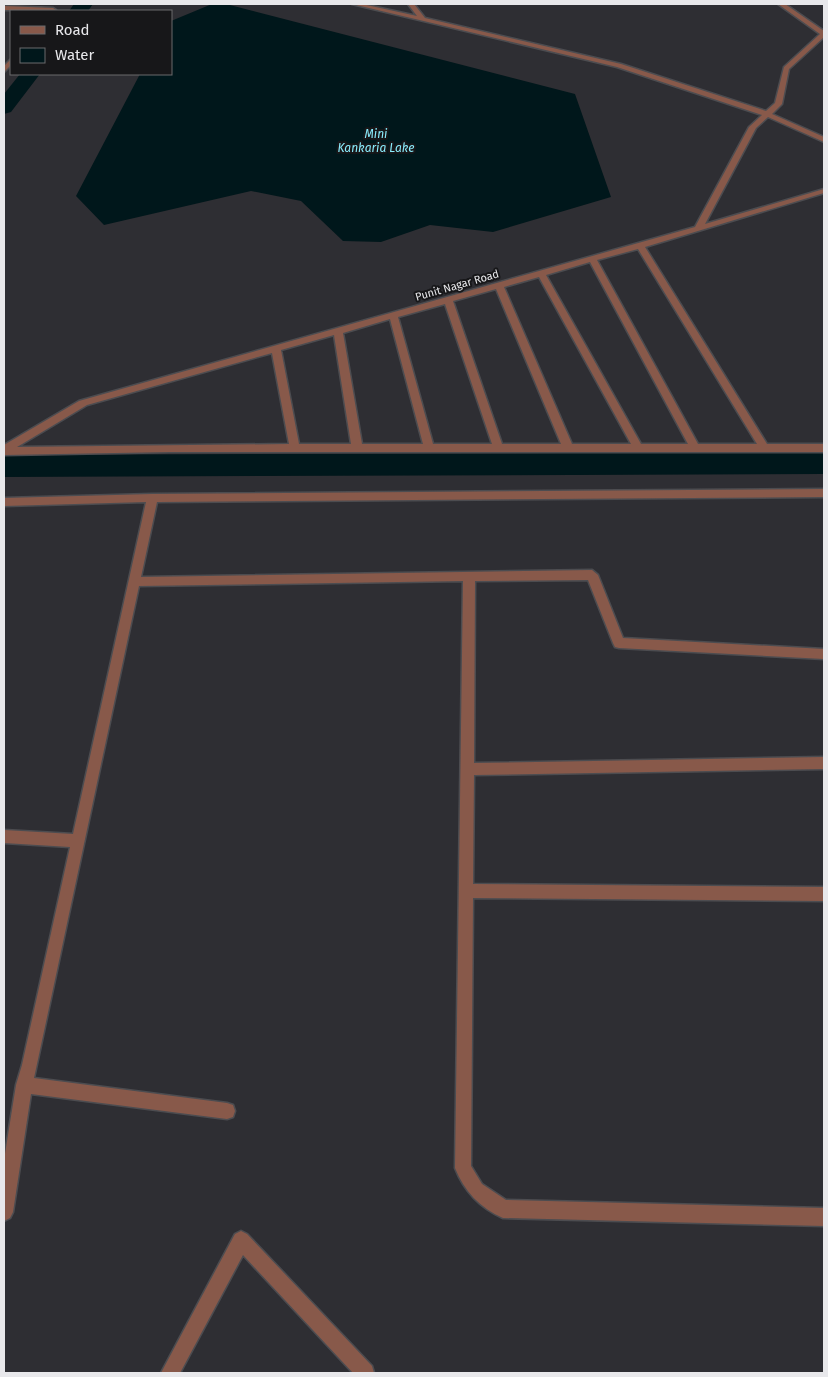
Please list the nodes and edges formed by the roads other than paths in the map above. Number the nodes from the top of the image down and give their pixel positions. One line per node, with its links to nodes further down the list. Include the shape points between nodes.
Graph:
1 (355, 4): 6 (street)
2 (411, 4): 6 (street)
3 (781, 4): 7 (street)
4 (9, 6): 5 (street)
5 (44, 10)
6 (422, 19): 8 (street, via 619,65)
7 (824, 34): 8 (street, via 786,68 778,104)
8 (767, 114): 9 (street); 11 (street, via 753,127)
9 (824, 140)
10 (824, 191): 11 (street, Punit Nagar Road)
11 (698, 229): 12 (street, Punit Nagar Road)
12 (640, 245): 13 (street, Punit Nagar Road); 27 (street)
13 (592, 259): 14 (street, Punit Nagar Road); 26 (street)
14 (541, 273): 15 (street, Punit Nagar Road); 25 (street)
15 (499, 285): 16 (street, Punit Nagar Road); 24 (street)
16 (448, 300): 17 (street, Punit Nagar Road); 23 (street)
17 (393, 315): 18 (street, Punit Nagar Road); 22 (street)
18 (338, 331): 19 (street, Punit Nagar Road); 21 (street)
19 (276, 349): 20 (street); 29 (street, Punit Nagar Road, via 83,403)
20 (295, 448): 21 (street); 29 (street)
21 (357, 448): 22 (street)
22 (429, 448): 23 (street)
23 (498, 448): 24 (street)
24 (568, 448): 25 (street)
25 (638, 448): 26 (street)
26 (695, 448): 27 (street)
27 (764, 448): 28 (street)
28 (824, 448)
29 (4, 450)
30 (824, 493): 31 (street)
31 (152, 498): 32 (street); 34 (street)
32 (4, 502)
33 (469, 577): 34 (street); 35 (street, via 592,575 619,643); 37 (street)
34 (134, 582): 39 (street)
35 (824, 654)
36 (824, 763): 37 (street)
37 (467, 769): 40 (street)
38 (4, 836): 39 (street)
39 (78, 841): 42 (street)
40 (466, 891): 41 (street); 45 (street, via 463,1168 476,1190 503,1208)
41 (824, 894)
42 (24, 1086): 43 (street); 44 (street)
43 (227, 1111)
44 (4, 1212)
45 (824, 1217)
46 (170, 1373): 47 (street, via 241,1240)
47 (365, 1373)

